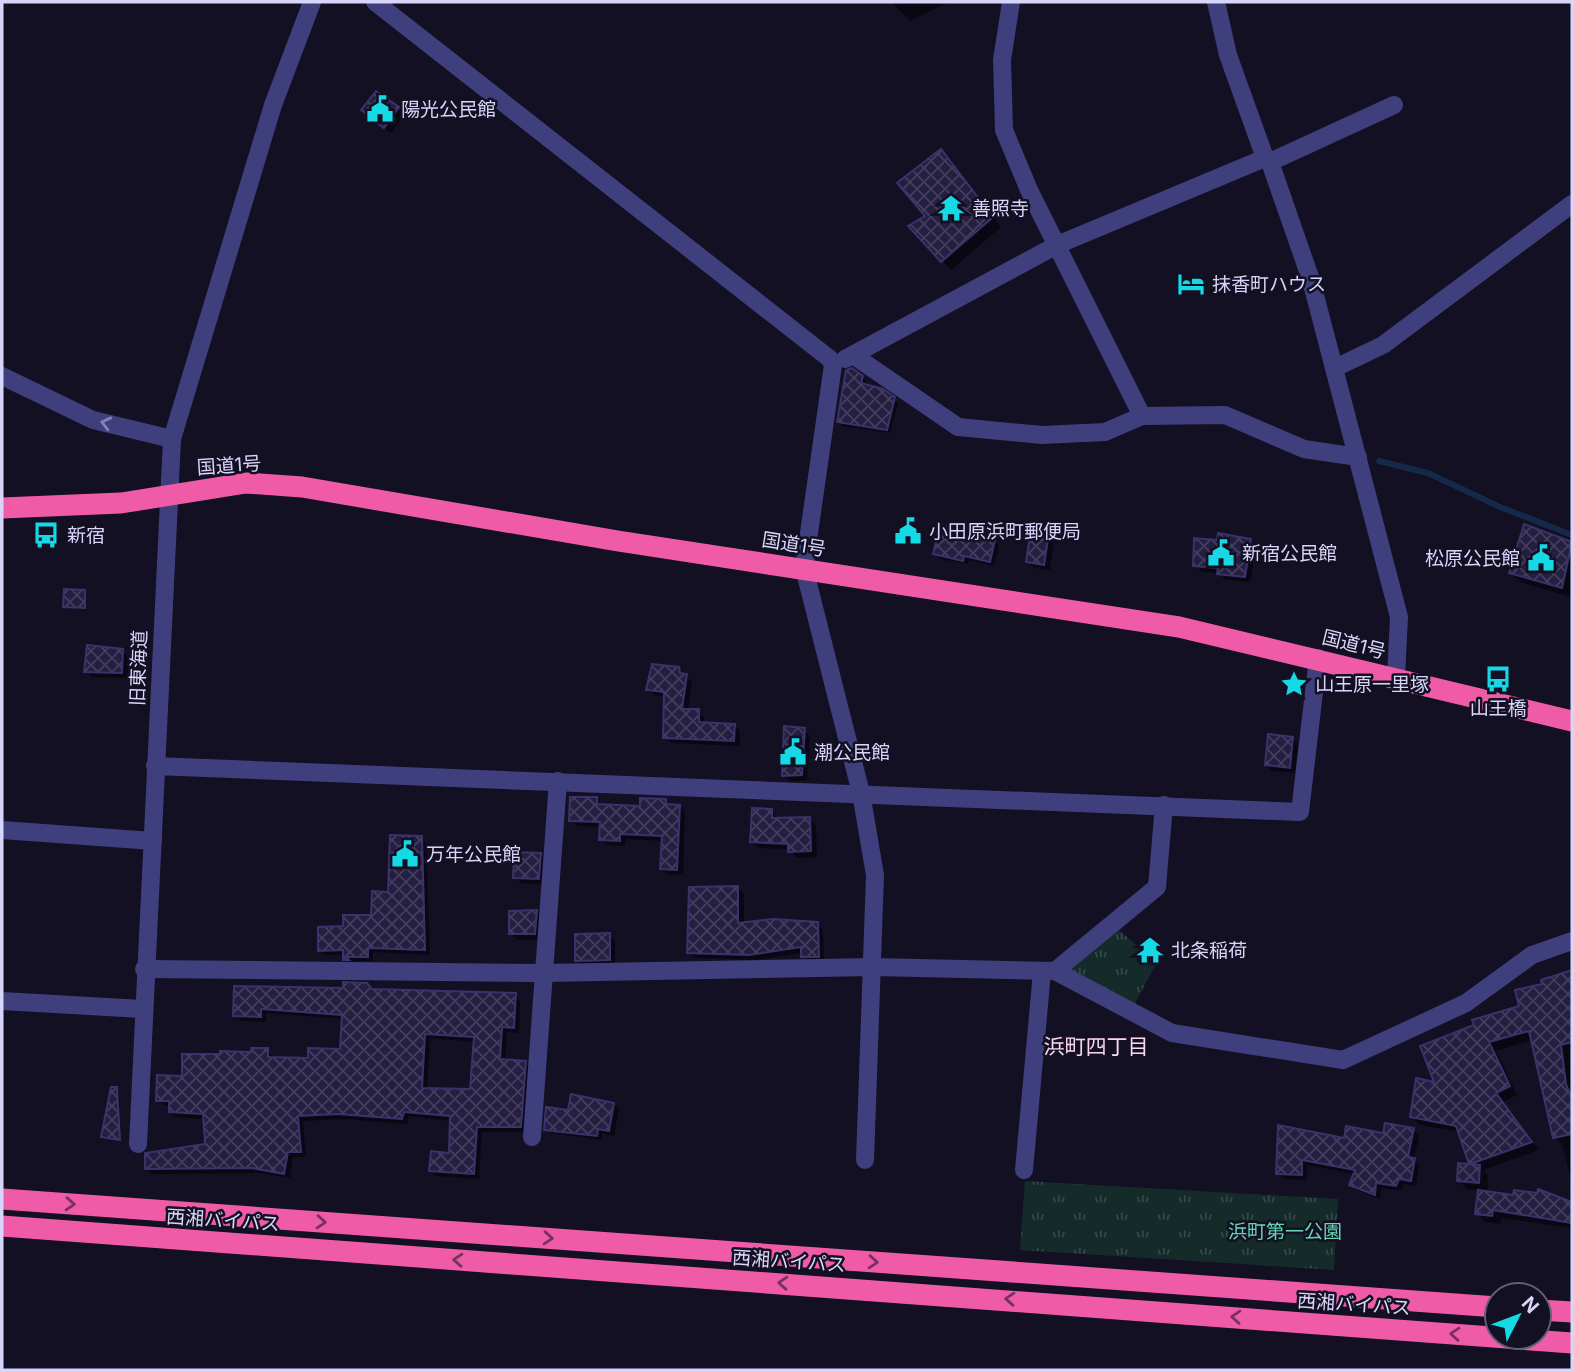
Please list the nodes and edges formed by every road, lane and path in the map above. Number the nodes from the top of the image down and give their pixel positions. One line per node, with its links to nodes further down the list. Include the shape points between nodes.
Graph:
1 (312, 2): 14 (street, 旧東海道, via 273,104)
2 (374, 2): 10 (street)
3 (1011, 2): 8 (street, via 1002,60 1004,130)
4 (1216, 2): 6 (street, via 1228,55)
5 (1394, 104): 6 (street)
6 (1268, 160): 8 (street); 11 (street, via 1311,280)
7 (1572, 204): 11 (street, via 1383,345)
8 (1057, 245): 9 (street); 13 (street)
9 (853, 355): 10 (street); 13 (street, via 958,427 1042,436 1105,432)
10 (833, 365): 18 (street)
11 (1335, 368): 15 (street)
12 (2, 376): 14 (street, one-way to 12, via 93,420)
13 (1142, 416): 15 (street, via 1225,415 1304,449)
14 (172, 439): 16 (street, 旧東海道)
15 (1358, 457): 20 (street, via 1399,617)
16 (167, 496): 17 (highway, 国道1号, via 121,503); 18 (highway, 国道1号, via 246,483 302,488); 22 (street, 旧東海道)
17 (2, 508)
18 (804, 568): 19 (highway, 国道1号, via 1179,627); 24 (street)
19 (1318, 658): 20 (highway, 国道1号); 25 (street, via 1300,811)
20 (1396, 677): 21 (highway, 国道1号)
21 (1572, 721)
22 (155, 766): 23 (street); 27 (street, 旧東海道)
23 (558, 781): 24 (street); 32 (street)
24 (861, 793): 25 (street); 29 (street, via 875,875)
25 (1164, 805): 31 (street, via 1157,887)
26 (2, 830): 27 (street)
27 (153, 841): 30 (street, 旧東海道)
28 (1572, 941): 31 (street, via 1532,955 1466,1003 1343,1060 1172,1033)
29 (873, 967): 31 (street); 32 (street); 37 (street)
30 (145, 970): 32 (street); 34 (street, 旧東海道)
31 (1048, 971): 38 (street)
32 (544, 973): 35 (street)
33 (2, 1001): 34 (street)
34 (142, 1009): 36 (street, 旧東海道)
35 (532, 1137)
36 (138, 1144)
37 (865, 1160)
38 (1024, 1170)
39 (2, 1199): 41 (highway, 西湘バイパス, one-way to 41)
40 (2, 1226): 44 (highway, 西湘バイパス, one-way to 40)
41 (1483, 1306)
42 (1553, 1311): 43 (highway)
43 (1572, 1312)
44 (1572, 1343)

